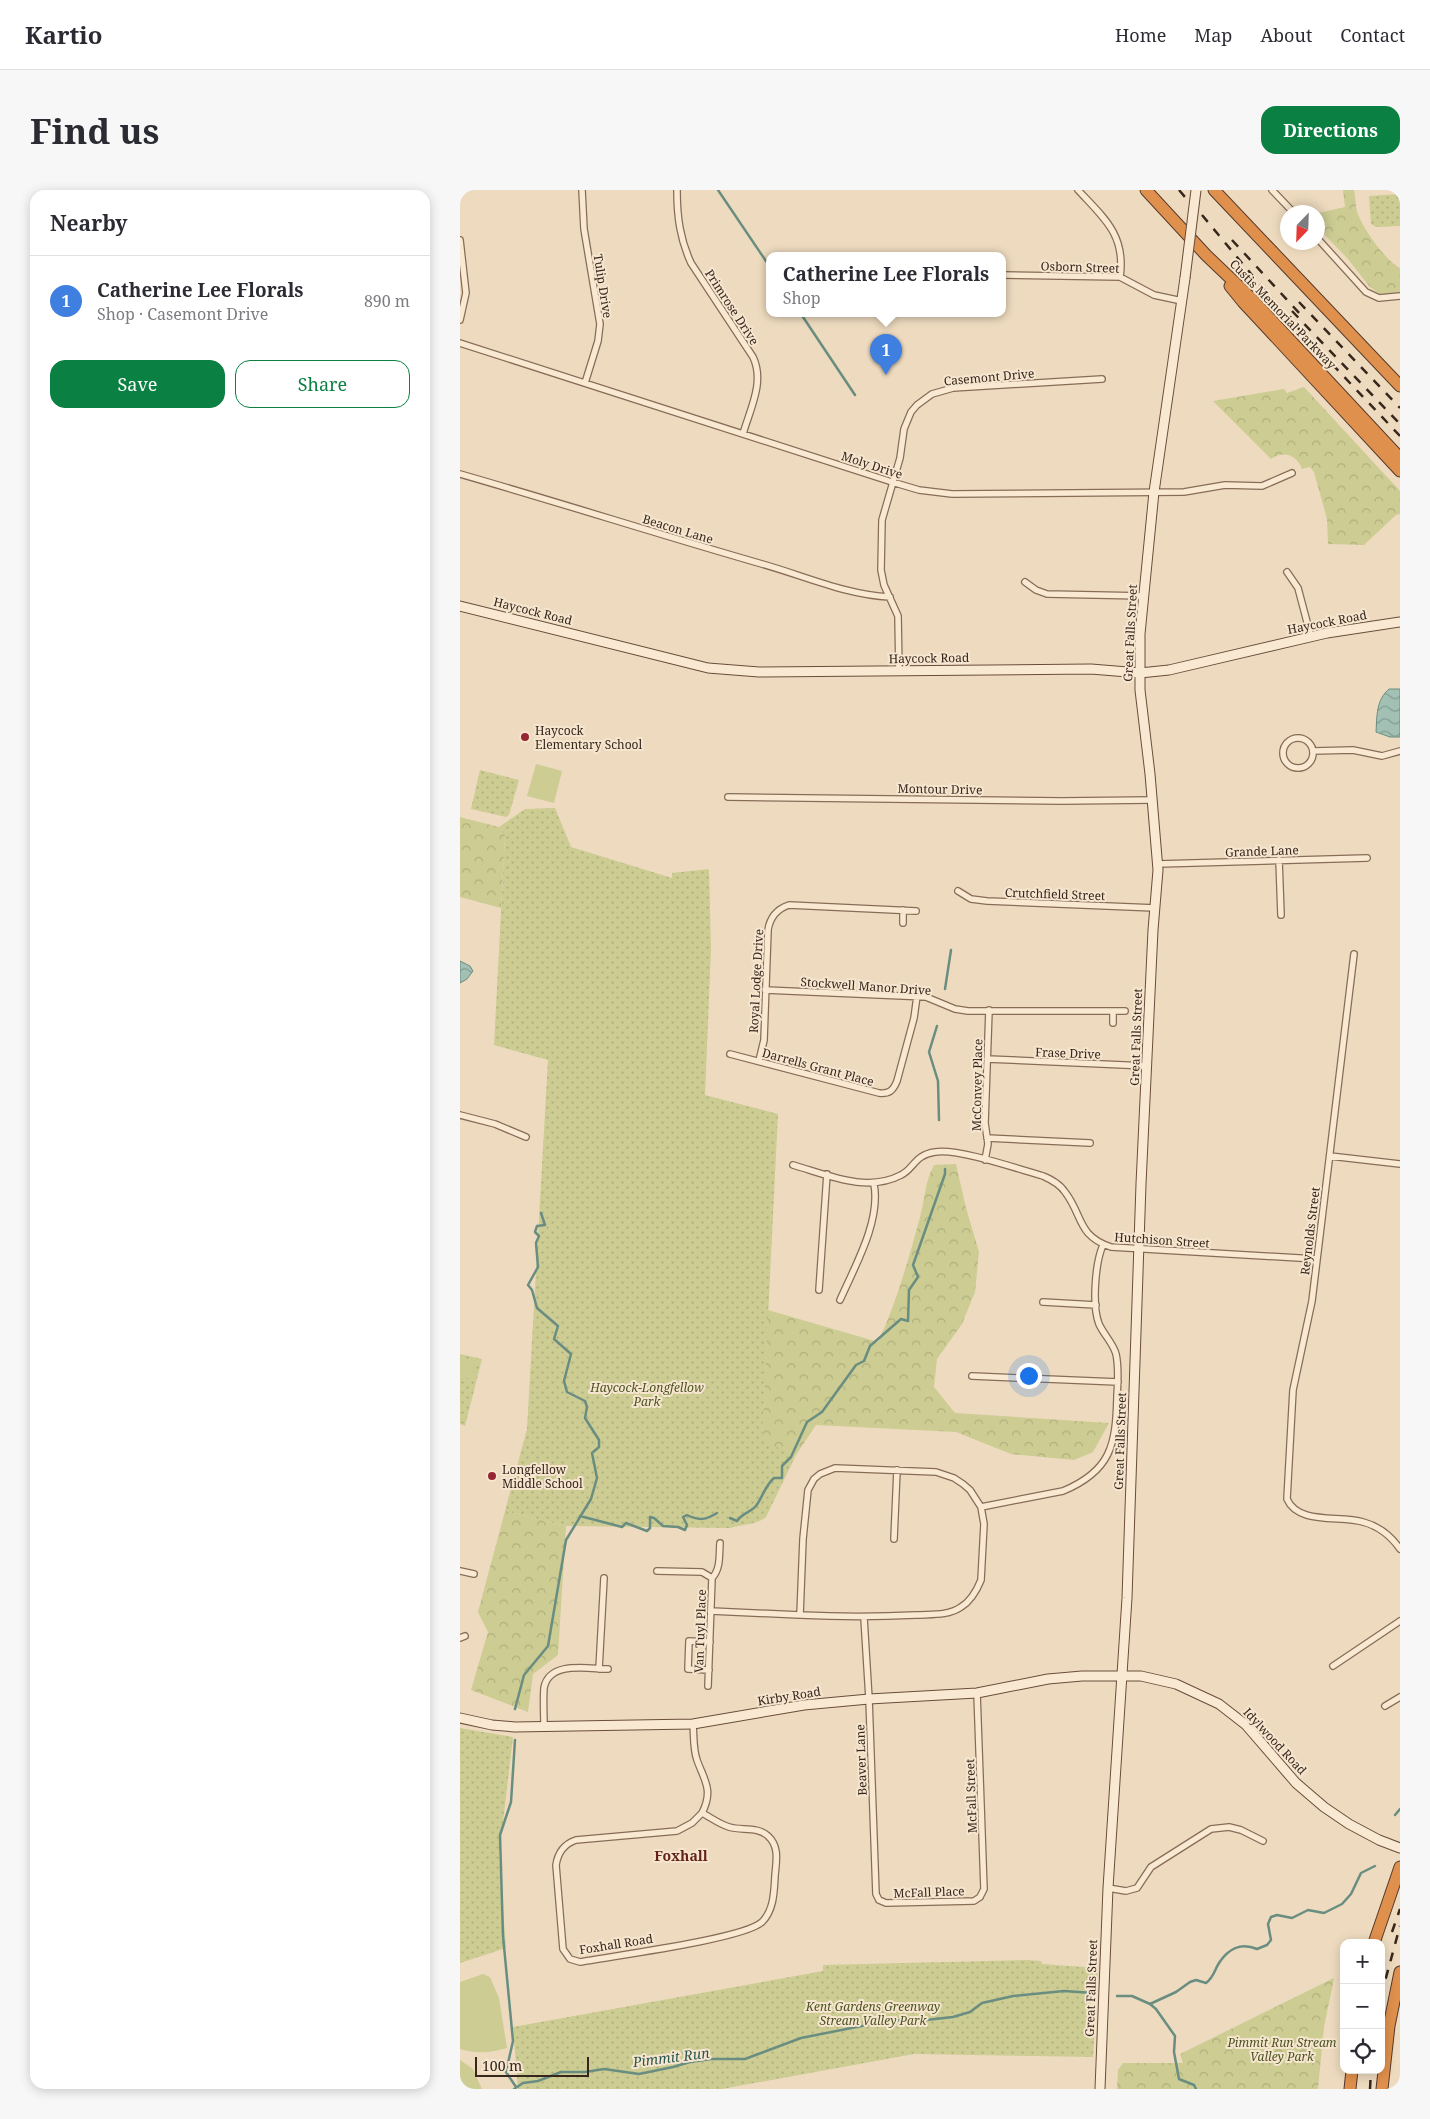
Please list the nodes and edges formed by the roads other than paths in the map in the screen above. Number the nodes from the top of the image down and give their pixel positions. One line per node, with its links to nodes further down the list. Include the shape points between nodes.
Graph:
1 (582, 190): 19 (street, Tulip Drive, via 584,229 600,324)
2 (677, 190): 21 (street, Primrose Drive, via 678,223 685,250 758,370 758,385)
3 (1078, 190): 13 (street, via 1115,235 1120,250)
4 (1146, 190): 11 (highway, Custis Memorial Parkway)
5 (1196, 190): 15 (main road, Great Falls Street, bridge)
6 (1214, 190): 20 (highway)
7 (1272, 190): 8 (street)
8 (1286, 205)
9 (460, 240): 16 (street, via 466,293)
10 (1325, 247): 14 (street, via 1366,292 1379,298)
11 (1206, 255): 22 (highway, Custis Memorial Parkway, via 1250,297); 23 (highway, via 1243,302)
12 (1006, 276): 13 (street, Osborn Street)
13 (1120, 277): 15 (street, Osborn Street, via 1154,295)
14 (1400, 296)
15 (1182, 301): 27 (main road, Great Falls Street)
16 (460, 320)
17 (460, 343): 19 (street, Moly Drive)
18 (1102, 379): 26 (street, Casemont Drive, via 953,388 932,394 917,405 907,420)
19 (584, 384): 21 (street, Moly Drive)
20 (1400, 386)
21 (743, 434): 26 (street, Moly Drive)
22 (1400, 458)
23 (1400, 471)
24 (1292, 473): 27 (street, Moly Drive, via 1262,486 1225,485 1184,492)
25 (460, 474): 31 (street, Beacon Lane, via 831,586 866,596)
26 (892, 482): 27 (street, Moly Drive, via 919,490 952,494); 31 (street, Casemont Drive, via 880,538 881,570)
27 (1154, 492): 30 (main road, Great Falls Street)
28 (1287, 572): 34 (street, via 1298,588)
29 (1025, 582): 30 (street, via 1047,594)
30 (1144, 596): 36 (main road, Great Falls Street)
31 (890, 598): 35 (street, Casemont Drive, via 898,616)
32 (460, 606): 35 (main road, Haycock Road, via 708,668 758,672)
33 (1400, 622): 34 (main road, Haycock Road)
34 (1311, 636): 36 (main road, Haycock Road, via 1192,666)
35 (899, 671): 36 (main road, Haycock Road, via 1092,669)
36 (1140, 673): 40 (main road, Great Falls Street)
37 (1313, 751): 37 (street, via 1309,742 1299,737 1289,740 1282,753 1288,765 1299,768 1312,760); 38 (street, via 1353,750 1382,756)
38 (1400, 752)
39 (728, 797): 40 (street, Montour Drive)
40 (1152, 800): 43 (main road, Great Falls Street)
41 (1367, 858): 42 (street, Grande Lane)
42 (1279, 860): 43 (street, Grande Lane); 48 (street)
43 (1158, 864): 45 (main road, Great Falls Street)
44 (958, 891): 45 (street, Crutchfield Street, via 987,901)
45 (1155, 908): 60 (main road, Great Falls Street)
46 (903, 910): 47 (street); 49 (street); 51 (street, Royal Lodge Drive, via 784,906 769,925)
47 (916, 911)
48 (1280, 915)
49 (902, 923)
50 (1354, 954): 65 (street, Reynolds Street)
51 (765, 990): 52 (street, Stockwell Manor Drive); 59 (street, Royal Lodge Drive, via 764,1040)
52 (917, 996): 53 (street, Stockwell Manor Drive, via 961,1010); 59 (street, Darrells Grant Place, via 897,1082 889,1092 879,1093)
53 (989, 1010): 54 (street, Stockwell Manor Drive); 58 (street, McConvey Place)
54 (1113, 1011): 55 (street, Stockwell Manor Drive); 56 (street)
55 (1125, 1011)
56 (1113, 1023)
57 (730, 1054): 59 (street, Darrells Grant Place)
58 (987, 1059): 60 (street, Frase Drive); 63 (street, McConvey Place)
59 (759, 1062)
60 (1147, 1066): 72 (main road, Great Falls Street)
61 (460, 1115): 62 (street, via 495,1124)
62 (526, 1137)
63 (986, 1138): 64 (street); 66 (street, McConvey Place, via 988,1150)
64 (1090, 1143)
65 (1330, 1156): 67 (street); 73 (street, Reynolds Street)
66 (985, 1160): 70 (street, Hutchison Street, via 953,1152 934,1152 914,1161 903,1175); 71 (street, Hutchison Street, via 1052,1180 1065,1192 1086,1232)
67 (1400, 1164)
68 (794, 1165): 69 (street)
69 (827, 1174): 70 (street); 74 (street)
70 (874, 1184): 75 (street, via 876,1200 866,1239)
71 (1103, 1245): 72 (street, Hutchison Street); 77 (street, via 1098,1261)
72 (1139, 1249): 73 (street, Hutchison Street); 99 (main road, Great Falls Street)
73 (1316, 1259): 84 (street, Reynolds Street, via 1307,1328 1291,1408 1287,1499 1302,1515 1372,1525 1387,1534)
74 (819, 1290)
75 (840, 1300)
76 (1043, 1302): 77 (street)
77 (1096, 1305): 79 (street, via 1099,1324 1115,1351)
78 (972, 1376): 79 (street)
79 (1118, 1382): 81 (street, via 1115,1430 1108,1452 1097,1470 1086,1480 1063,1491)
80 (897, 1470): 81 (street, via 936,1472 954,1478 970,1490); 82 (street); 91 (street, via 835,1468 814,1479 808,1490)
81 (981, 1507): 92 (street, via 984,1524 981,1580 967,1602 956,1610 943,1613)
82 (894, 1539)
83 (720, 1543): 89 (street, Van Tuyl Place, via 717,1573)
84 (1400, 1549)
85 (460, 1571): 87 (street)
86 (657, 1571): 89 (street, Van Tuyl Place, via 702,1572)
87 (474, 1574)
88 (604, 1578): 96 (street)
89 (712, 1578): 90 (street, Van Tuyl Place)
90 (711, 1611): 91 (street); 94 (street, Van Tuyl Place)
91 (800, 1614): 92 (street)
92 (864, 1618): 103 (street, Beaver Lane)
93 (1400, 1621): 95 (street)
94 (710, 1642): 98 (street, Van Tuyl Place); 98 (street, via 689,1642 688,1669)
95 (1333, 1666)
96 (599, 1668): 97 (street); 107 (street, via 560,1670 549,1677 544,1690)
97 (608, 1669)
98 (708, 1670): 100 (street, Van Tuyl Place)
99 (1121, 1675): 101 (main road, Kirby Road, via 1048,1679); 110 (main road, Idylwood Road, via 1176,1684 1219,1704 1246,1725 1296,1783 1324,1807 1349,1824); 112 (main road, Great Falls Street)
100 (708, 1686)
101 (977, 1693): 103 (main road, Kirby Road); 113 (street, McFall Street)
102 (1400, 1697): 104 (street)
103 (869, 1699): 106 (main road, Kirby Road, via 804,1705); 114 (street, Beaver Lane)
104 (1385, 1706)
105 (460, 1718): 107 (main road, Kirby Road, via 502,1726)
106 (693, 1724): 107 (main road, Kirby Road); 108 (street, via 695,1752 707,1783)
107 (544, 1727)
108 (702, 1812): 108 (street, Foxhall Road, via 692,1824 677,1831 576,1840 565,1846 556,1865 564,1949 570,1959 580,1962 710,1939 754,1928 765,1918 773,1900 777,1855 774,1843 760,1830 727,1826)
109 (1263, 1840): 112 (street, via 1230,1827 1211,1829 1152,1867 1137,1888 1126,1892)
110 (1400, 1848)
111 (1400, 1868): 115 (highway)
112 (1108, 1888): 118 (main road, Great Falls Street)
113 (982, 1899): 114 (street, McFall Place)
114 (877, 1902)
115 (1375, 1939)
116 (1400, 1972): 120 (highway, via 1389,2026)
117 (1352, 2074): 119 (highway)
118 (1100, 2089)
119 (1350, 2089)
120 (1382, 2089)

